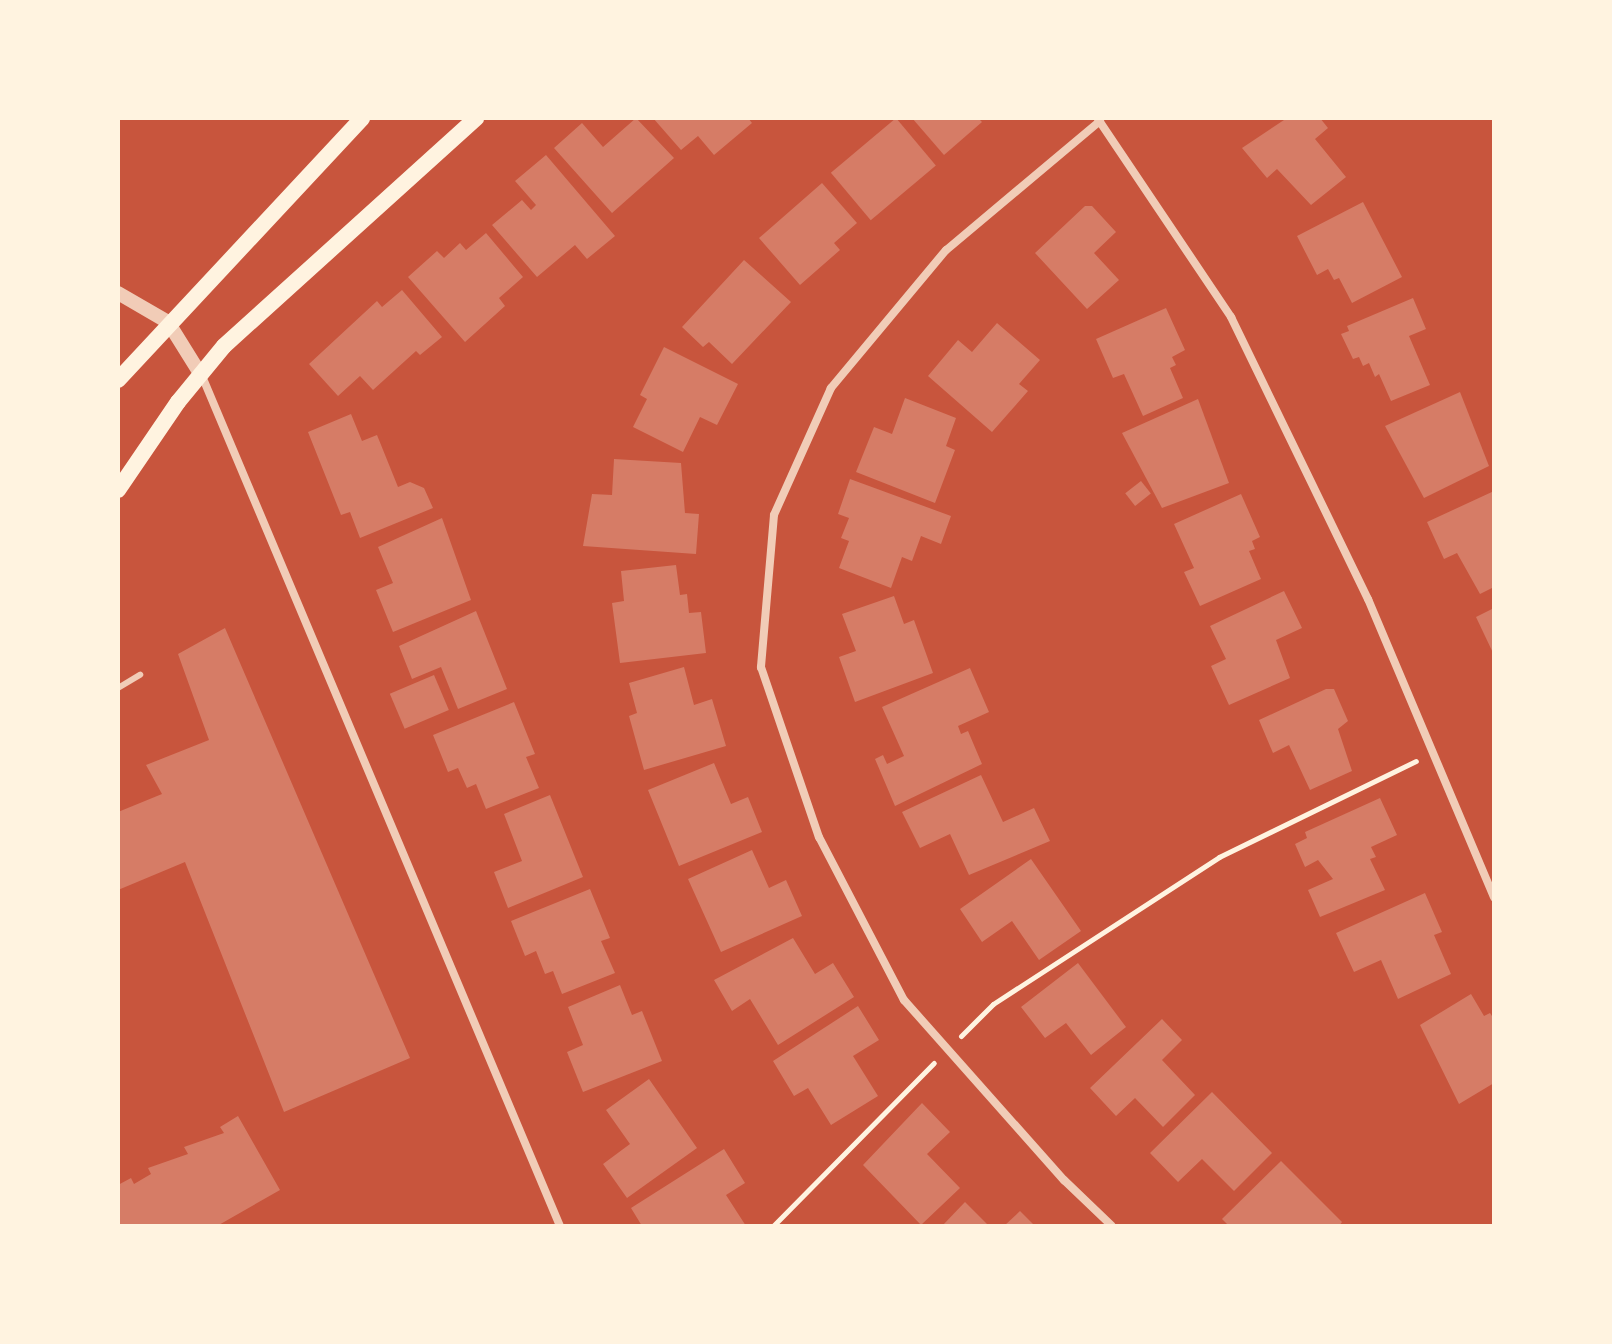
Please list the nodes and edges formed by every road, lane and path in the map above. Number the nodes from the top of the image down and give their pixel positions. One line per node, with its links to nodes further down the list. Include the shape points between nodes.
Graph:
1 (362, 118): 5 (main road)
2 (476, 118): 6 (main road, via 258,314)
3 (1098, 120): 12 (street, via 1231,317 1368,599); 17 (street, via 946,250 831,388 774,515 761,667 819,837 904,1000 1064,1180)
4 (118, 293): 5 (street)
5 (168, 322): 6 (street); 7 (main road)
6 (201, 375): 8 (main road); 15 (street)
7 (118, 380)
8 (118, 490)
9 (140, 675): 10 (lane)
10 (118, 688)
11 (1416, 760): 13 (path, via 1219,857)
12 (1494, 898)
13 (1103, 932)
14 (827, 1171): 16 (path)
15 (560, 1226)
16 (773, 1226)
17 (1112, 1226)

